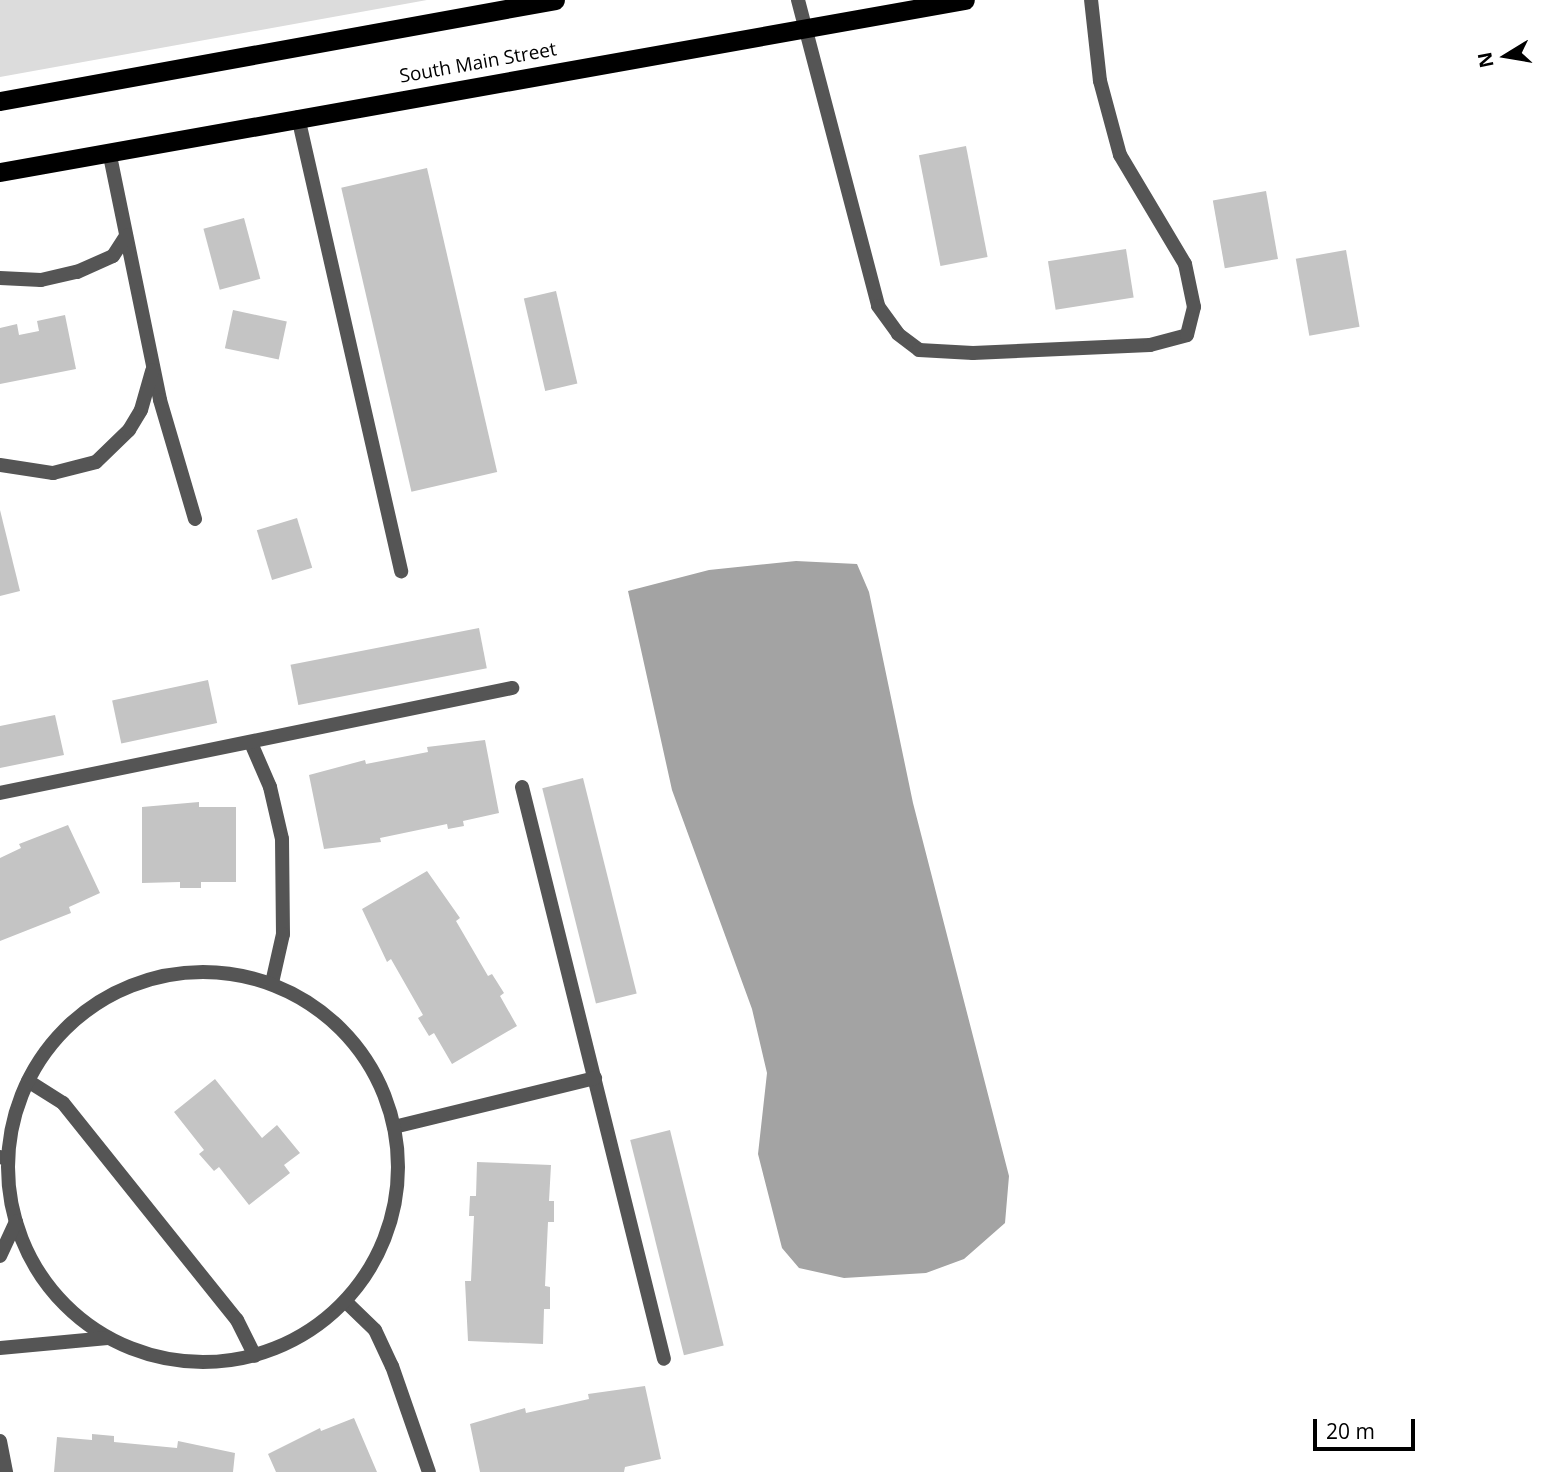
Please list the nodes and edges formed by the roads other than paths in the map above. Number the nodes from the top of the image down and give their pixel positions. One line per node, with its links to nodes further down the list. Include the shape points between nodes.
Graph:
1 (555, 0): 6 (highway)
2 (798, 0): 5 (street)
3 (965, 0): 5 (highway, South Main Street)
4 (1091, 0): 5 (street, via 1100,81 1120,155 1185,264 1194,307 1187,335 1150,345 973,353 919,350 898,334 878,306)
5 (804, 27): 7 (highway, South Main Street)
6 (0, 101)
7 (298, 117): 8 (highway, South Main Street); 15 (street)
8 (109, 151): 9 (highway, South Main Street); 10 (street)
9 (0, 172)
10 (127, 236): 11 (street, via 113,256 77,272 41,280); 12 (street)
11 (0, 278)
12 (153, 368): 13 (street, via 130,430 96,463 53,473); 14 (street)
13 (0, 466)
14 (195, 519)
15 (401, 570)
16 (512, 688): 17 (street)
17 (251, 743): 19 (street); 20 (street, via 270,787 282,839 283,934)
18 (522, 787): 21 (street)
19 (0, 793)
20 (272, 983): 22 (street, via 209,971 146,979 89,1008 44,1053); 23 (street, via 302,997 352,1040 371,1066)
21 (595, 1078): 23 (street); 31 (street)
22 (28, 1081): 24 (street); 30 (street, via 63,1102 237,1320)
23 (394, 1127): 27 (street, via 397,1192 390,1224 379,1254)
24 (4, 1158): 25 (street)
25 (16, 1221): 26 (street); 28 (street, via 50,1289)
26 (0, 1256)
27 (346, 1302): 30 (street, via 300,1337); 34 (street, via 374,1330 392,1366)
28 (108, 1338): 29 (street); 30 (street, via 179,1362)
29 (0, 1348)
30 (255, 1356)
31 (664, 1359)
32 (0, 1441): 33 (street)
33 (6, 1472)
34 (429, 1472)

